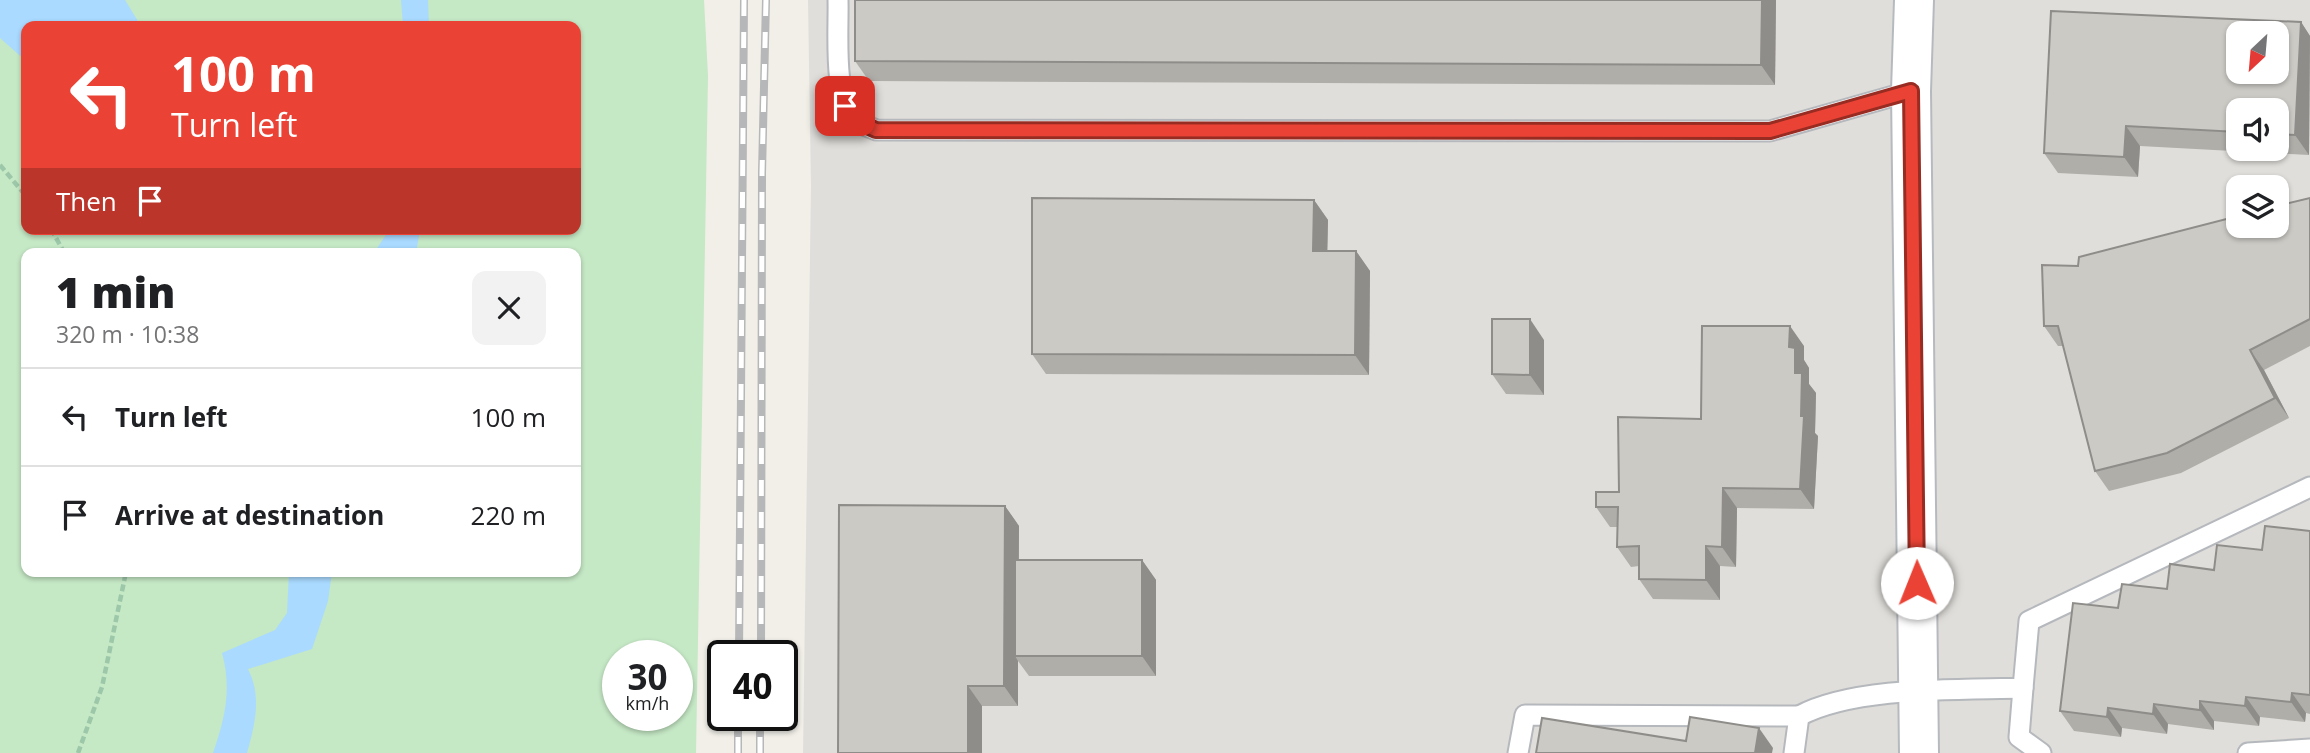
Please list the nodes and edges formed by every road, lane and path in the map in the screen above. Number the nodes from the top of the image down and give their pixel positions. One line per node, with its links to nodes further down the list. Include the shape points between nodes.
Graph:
1 (838, 0): 3 (lane, via 840,84 845,106 856,121 876,130 1770,131)
2 (1914, 0): 3 (street)
3 (1911, 91): 9 (street)
4 (0, 165): 5 (path)
5 (21, 190)
6 (2310, 488): 8 (lane, via 2029,621)
7 (125, 577): 12 (path, via 102,687)
8 (2023, 688): 9 (lane); 16 (lane, via 2019,737)
9 (1918, 692): 10 (lane, via 1822,704); 15 (street)
10 (1799, 716): 13 (lane, via 1525,715); 14 (lane)
11 (2310, 749): 17 (lane)
12 (78, 753)
13 (1518, 753)
14 (1794, 753)
15 (1919, 753)
16 (2041, 753)
17 (2248, 753)

